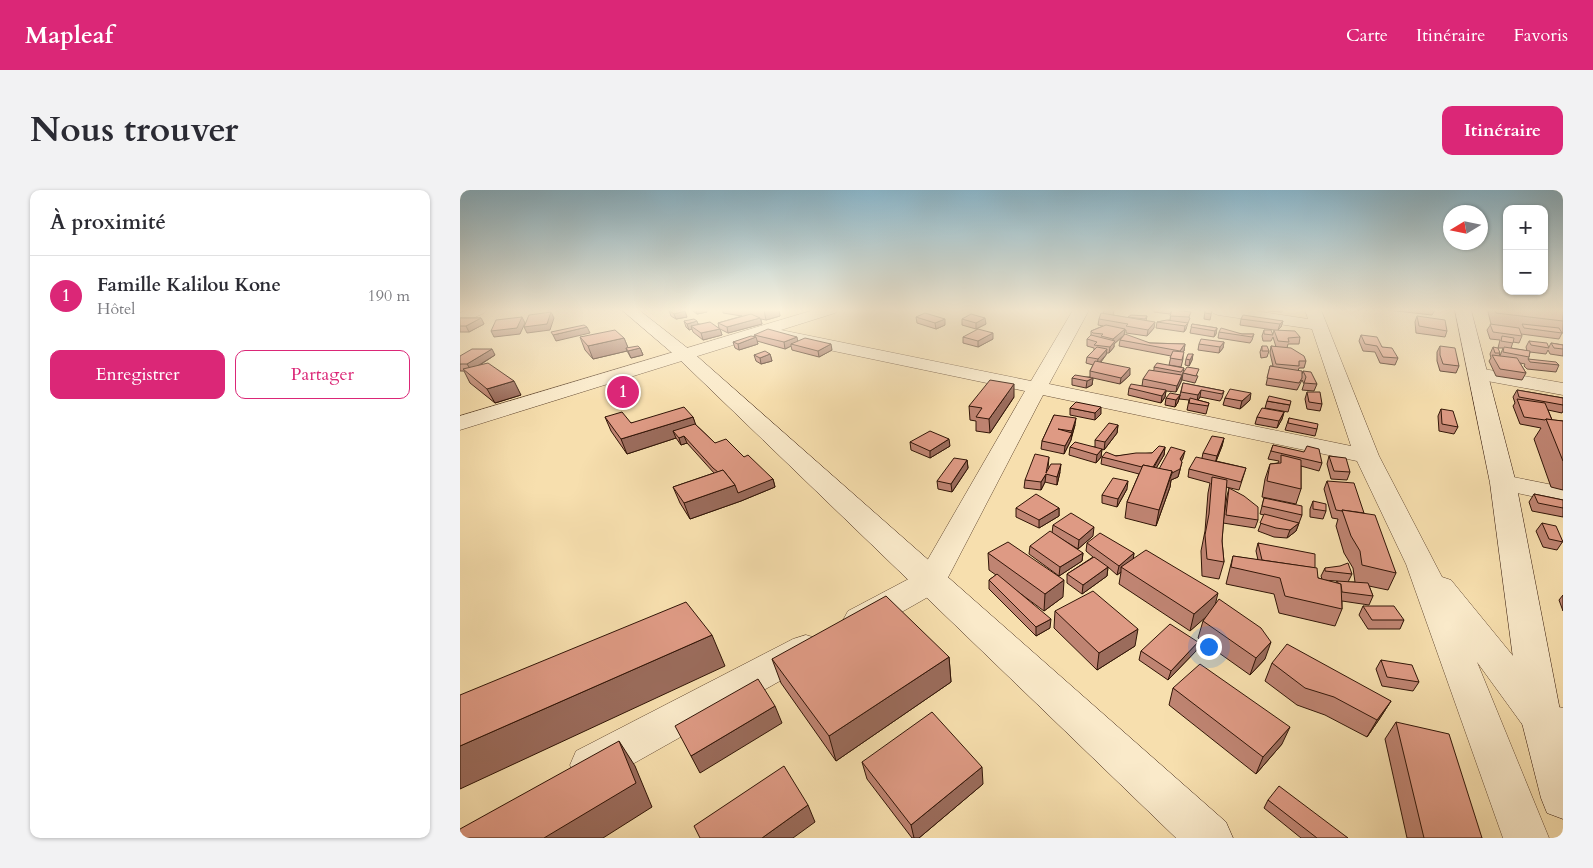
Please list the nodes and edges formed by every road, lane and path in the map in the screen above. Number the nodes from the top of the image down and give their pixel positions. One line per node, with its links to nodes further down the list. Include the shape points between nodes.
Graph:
1 (667, 340): 7 (street)
2 (731, 340): 7 (street)
3 (806, 340): 9 (street)
4 (1064, 340): 9 (street)
5 (1324, 340): 12 (street)
6 (1470, 340): 8 (street)
7 (684, 354): 11 (street); 16 (street)
8 (1478, 374): 10 (street); 13 (street)
9 (1036, 389): 12 (street); 16 (street)
10 (1563, 389)
11 (460, 423)
12 (1367, 456): 15 (street)
13 (1503, 483): 14 (street); 17 (street)
14 (1563, 495)
15 (1421, 564): 17 (street); 21 (street)
16 (931, 581): 18 (street); 20 (street)
17 (1552, 723): 19 (street)
18 (565, 779)
19 (1563, 798)
20 (1210, 838)
21 (1526, 838)

